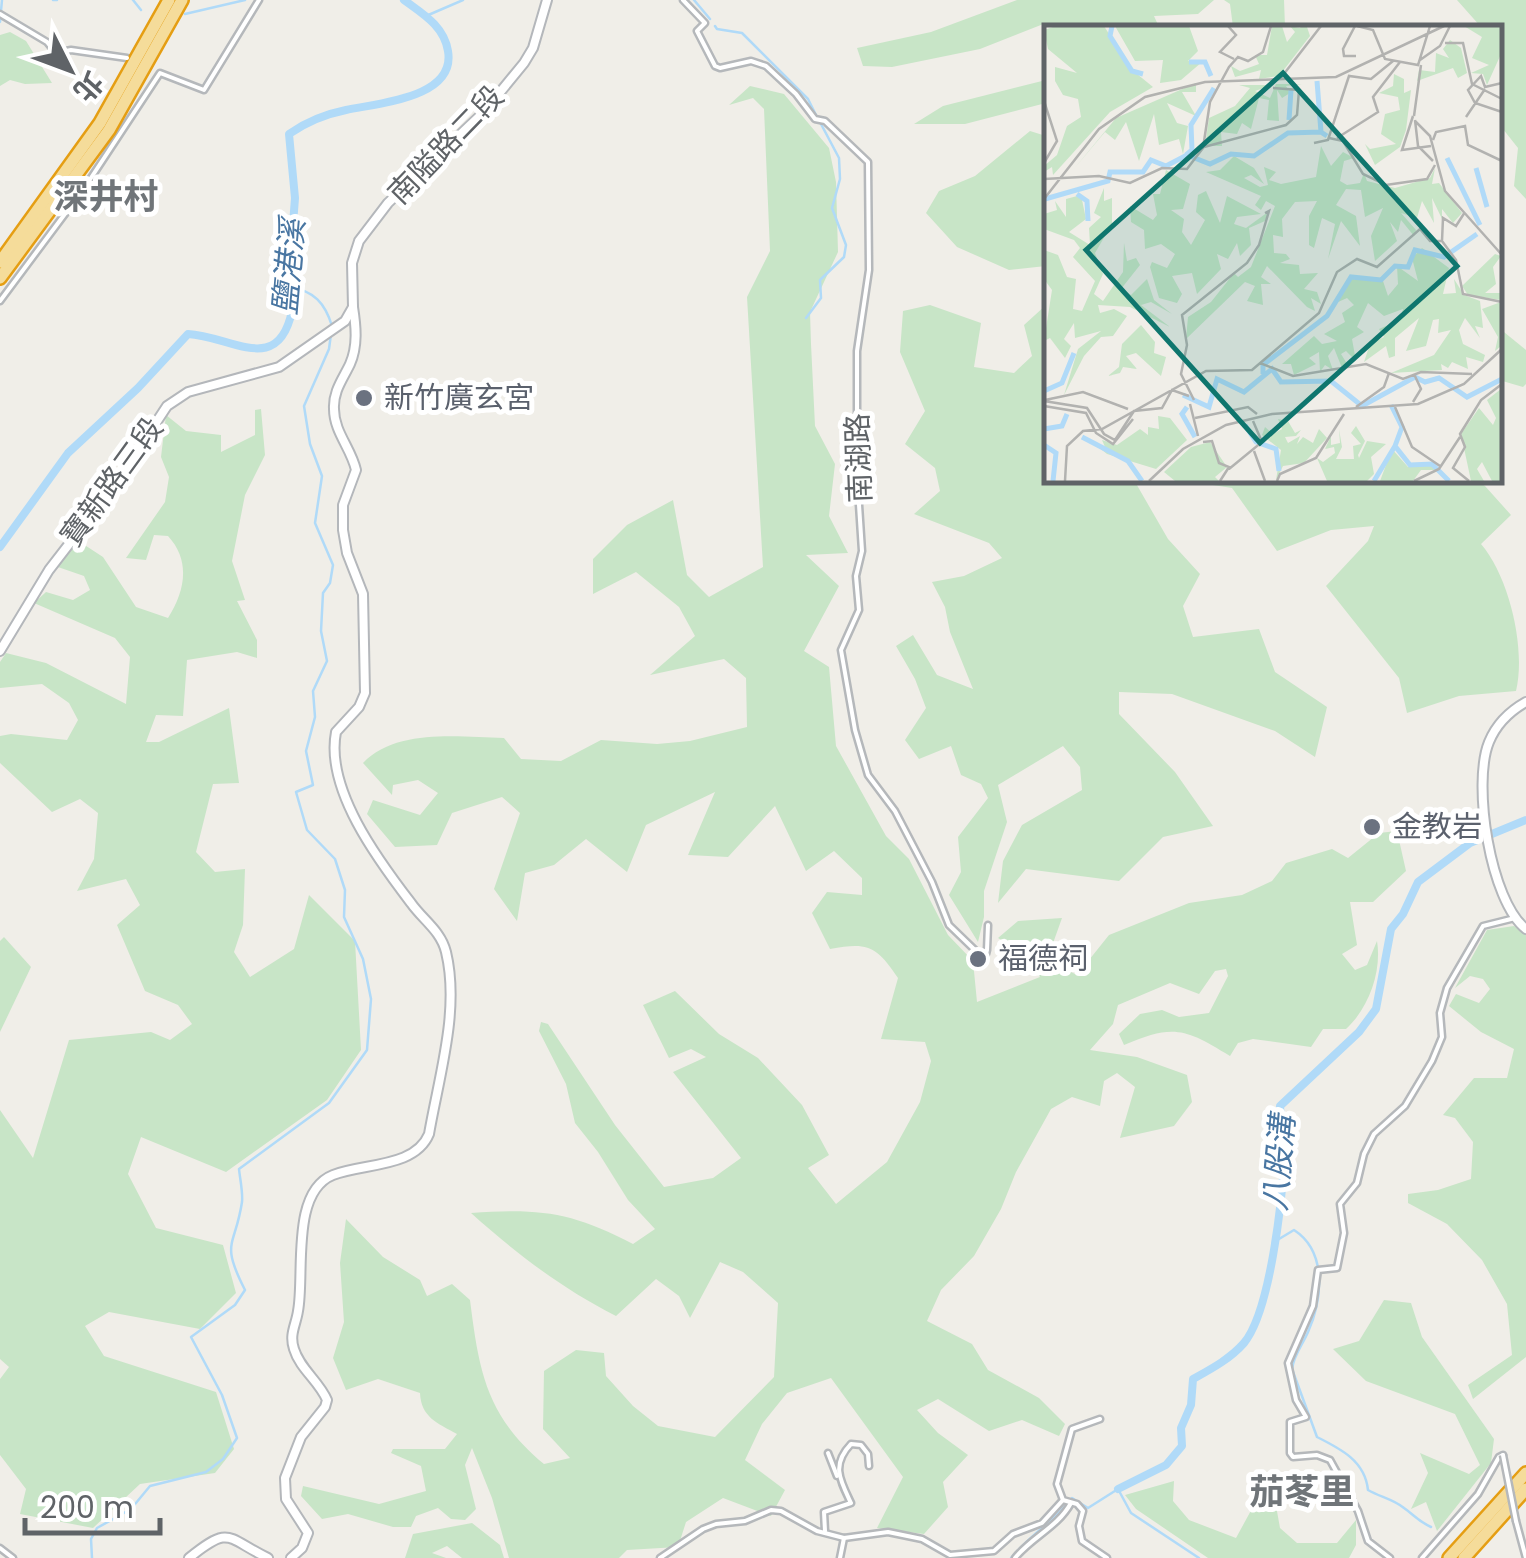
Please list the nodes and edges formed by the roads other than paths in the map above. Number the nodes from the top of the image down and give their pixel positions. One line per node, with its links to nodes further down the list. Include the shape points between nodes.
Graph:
1 (169, 0): 8 (highway, via 100,123)
2 (182, 0): 9 (highway, via 109,130)
3 (260, 0): 10 (street, via 204,90 160,73)
4 (547, 0): 11 (street, 南隘路二段, via 524,62 359,240)
5 (683, 0): 15 (street, 南湖路, via 706,23 697,30 715,66 766,66 815,119 868,162 868,270 857,351 863,540 859,610 841,650 868,775 894,811 949,925 979,954 986,954)
6 (2, 15): 7 (street, via 56,53)
7 (127, 58)
8 (0, 262)
9 (0, 278)
10 (0, 302)
11 (352, 307): 12 (street, 寶新路三段, via 340,326 280,366 188,392 166,406 128,468 48,570); 31 (street, via 354,354 334,406 356,470 343,505 343,530 363,594 365,693 336,732 336,769 356,820 441,940 450,1009 424,1144 329,1177 310,1202 291,1335 299,1362 327,1400 301,1437 285,1478 286,1498 308,1532)
12 (0, 651)
13 (1526, 702): 14 (street, via 1490,741 1484,776 1493,865)
14 (1515, 918): 16 (street); 36 (street, via 1483,926 1457,967 1440,1014 1441,1043 1408,1102 1374,1134 1357,1183 1340,1204 1344,1232 1337,1268 1316,1274 1315,1300 1288,1363 1306,1417 1290,1422 1290,1453 1330,1460 1368,1541)
15 (988, 925)
16 (1526, 929)
17 (1100, 1419): 23 (street, via 1080,1424 1068,1438 1058,1484)
18 (828, 1453): 21 (street)
19 (869, 1466): 21 (street, via 866,1449 851,1444 838,1462)
20 (1526, 1473): 38 (highway)
21 (838, 1476): 25 (street, via 851,1503 824,1512)
22 (1526, 1490): 39 (highway)
23 (1063, 1500): 24 (street); 26 (street, via 1042,1523 994,1550 950,1555 922,1539 888,1532)
24 (1071, 1503): 34 (street); 35 (street, via 1083,1511 1082,1541)
25 (825, 1531): 26 (street); 32 (street, via 771,1510 703,1529)
26 (844, 1538): 33 (street)
27 (0, 1548): 28 (street)
28 (13, 1558)
29 (190, 1558): 30 (street, via 224,1536)
30 (268, 1558)
31 (291, 1558)
32 (660, 1558)
33 (840, 1558)
34 (1015, 1558)
35 (1106, 1558)
36 (1390, 1558)
37 (1422, 1558): 40 (street, bridge, via 1504,1455)
38 (1449, 1558)
39 (1464, 1558)
40 (1526, 1558)

